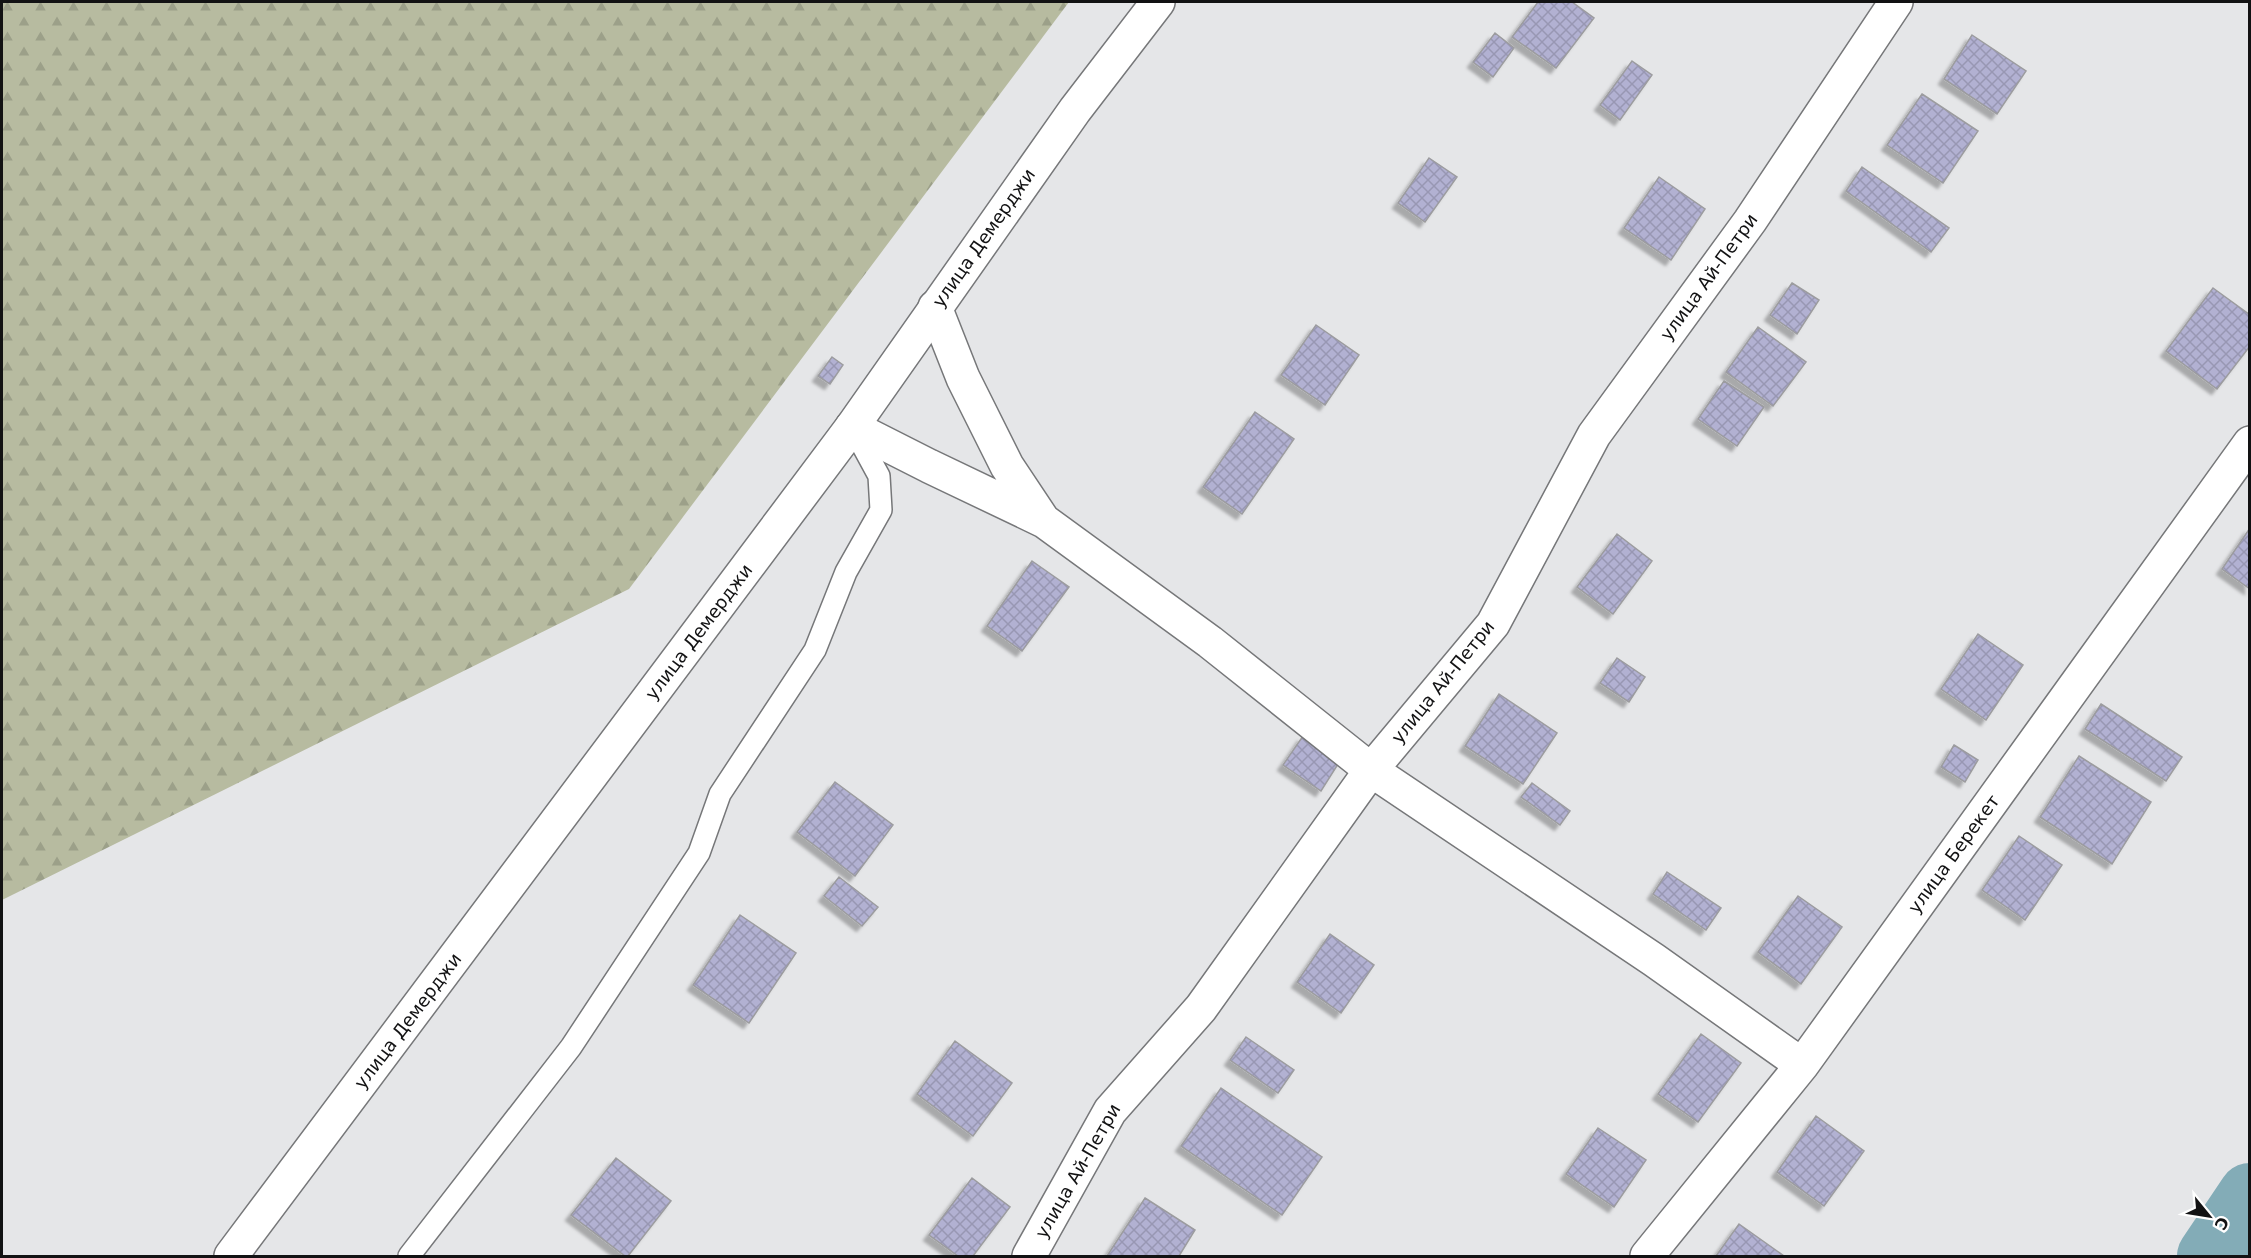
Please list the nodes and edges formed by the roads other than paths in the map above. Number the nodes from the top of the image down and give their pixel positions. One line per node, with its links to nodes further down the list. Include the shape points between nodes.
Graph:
1 (1158, 2): 3 (street, улица Демерджи, via 1075,110)
2 (1896, 2): 7 (street, улица Ай-Петри, via 1750,220 1594,435 1493,624)
3 (935, 307): 4 (street, улица Демерджи); 6 (street, via 963,378 1007,466)
4 (852, 427): 6 (street); 9 (street, улица Демерджи); 10 (lane, via 879,476 881,510 846,572 815,650 720,794 699,853 571,1047)
5 (2250, 443): 8 (street, улица Берекет)
6 (1044, 521): 7 (street, via 1210,642)
7 (1371, 770): 8 (street, via 1654,960); 11 (street, улица Ай-Петри, via 1202,1008 1110,1111)
8 (1802, 1065): 12 (street, улица Берекет)
9 (231, 1257)
10 (409, 1257)
11 (1029, 1257)
12 (1647, 1257)

